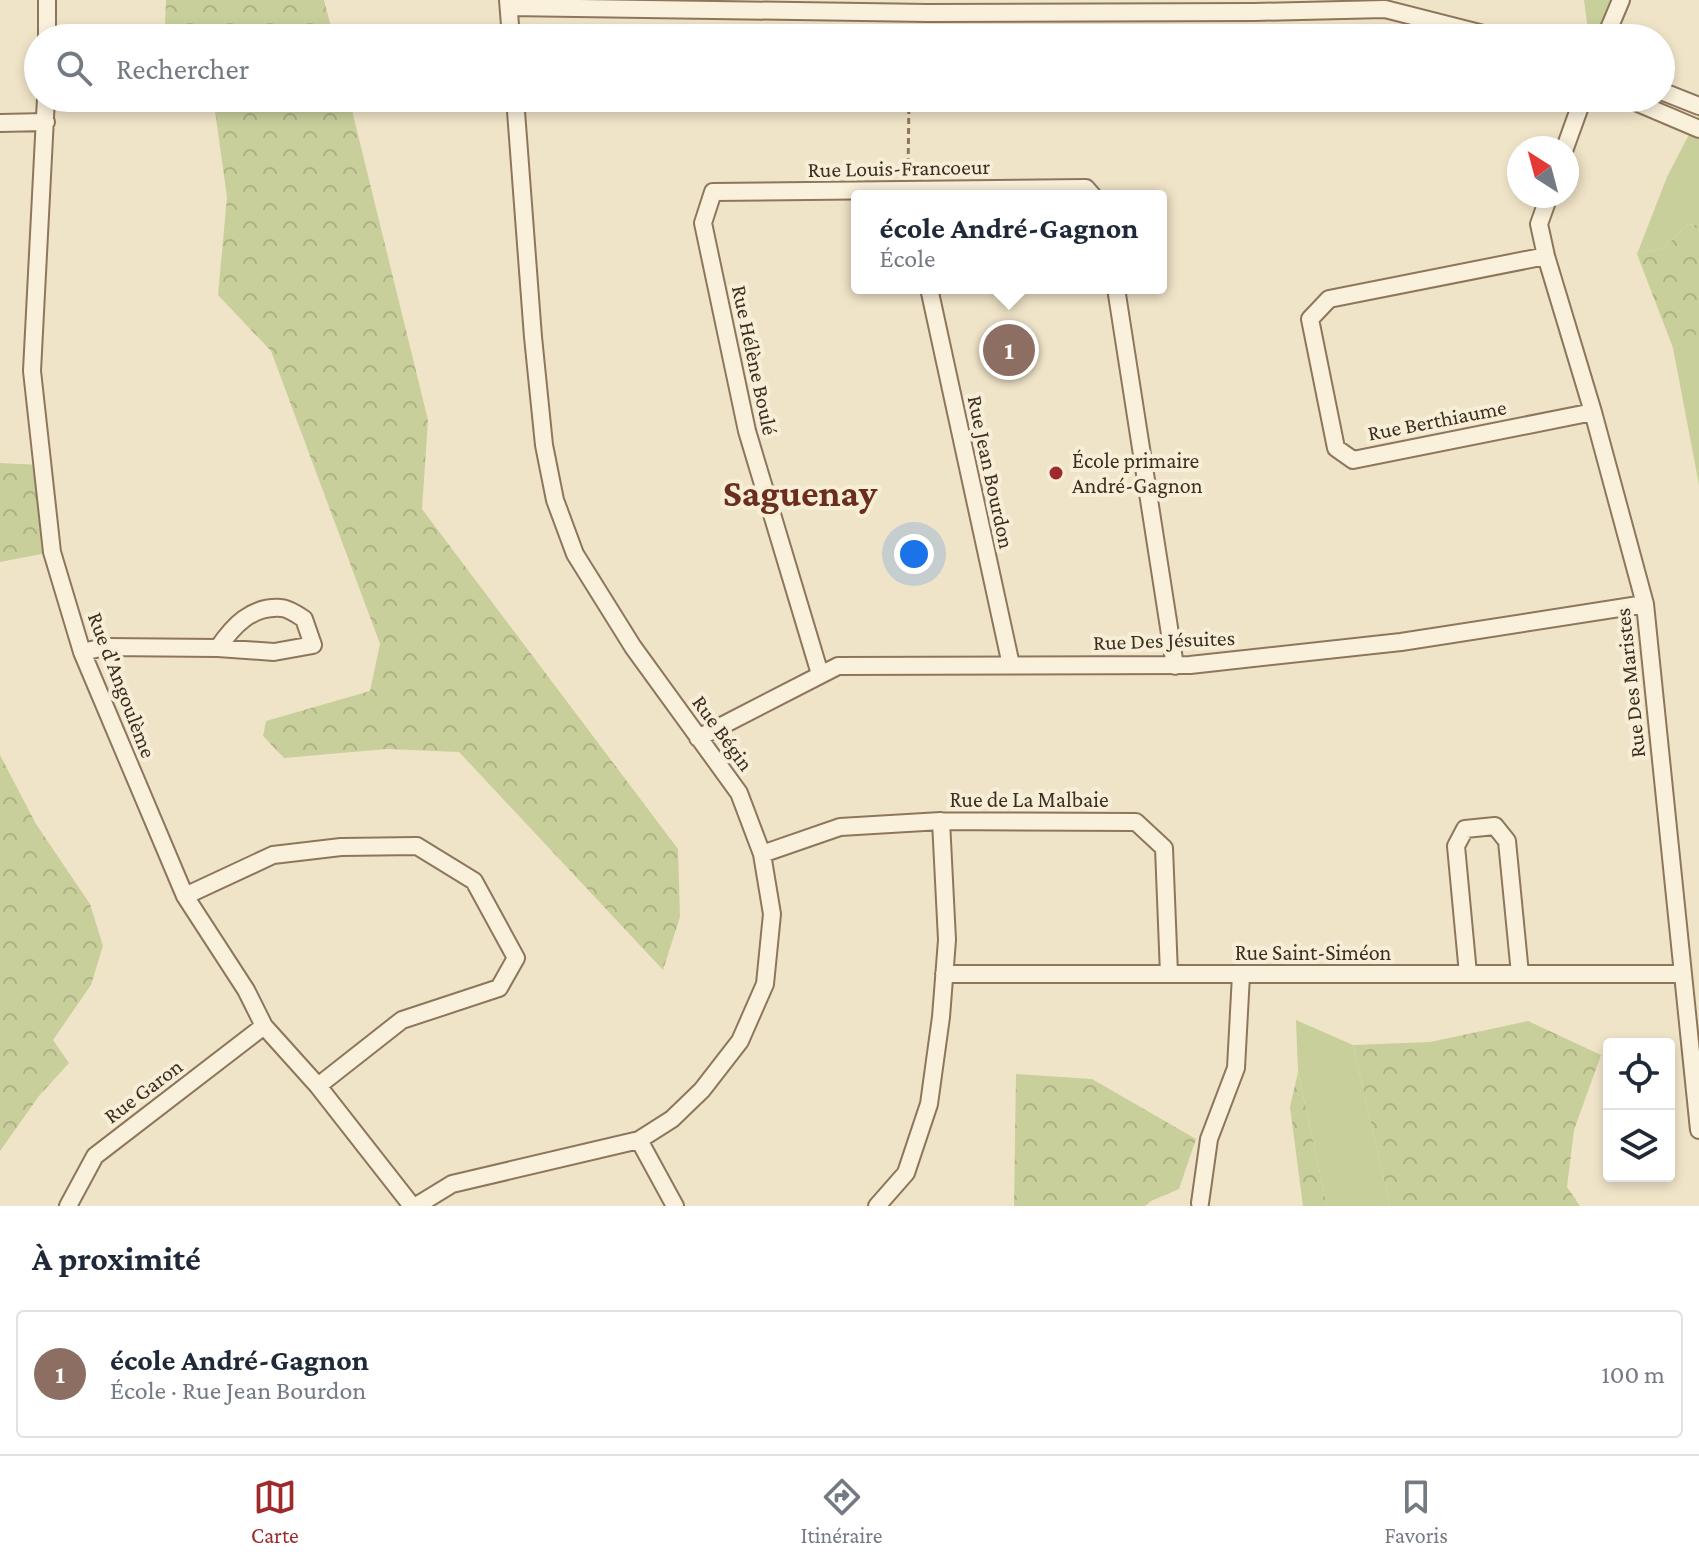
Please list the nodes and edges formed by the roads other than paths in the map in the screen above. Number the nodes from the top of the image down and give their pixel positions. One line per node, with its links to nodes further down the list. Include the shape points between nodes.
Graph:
1 (47, 0): 8 (street)
2 (542, 0): 7 (street)
3 (1621, 0): 11 (street)
4 (509, 3): 7 (street); 9 (street)
5 (1160, 6): 6 (street); 7 (street, via 928,13)
6 (1255, 6): 10 (street, via 1385,9)
7 (559, 8)
8 (47, 24)
9 (510, 24)
10 (1444, 24)
11 (1611, 24)
12 (1675, 97): 13 (street)
13 (1699, 106)
14 (46, 112): 18 (street, Rue d'Angoulème)
15 (516, 112): 35 (street, Rue Bégin, via 533,337 555,500 575,554)
16 (1578, 112): 21 (street)
17 (1659, 112): 20 (street)
18 (46, 122): 19 (street); 31 (street, Rue d'Angoulème, via 32,371 52,552)
19 (0, 123)
20 (1699, 129)
21 (1569, 136)
22 (713, 192): 23 (street, Rue Louis-Francoeur); 34 (street, Rue Hélène Boulé, via 703,223 747,431)
23 (851, 193)
24 (1545, 208): 25 (street, Rue Des Maristes, via 1539,224)
25 (1546, 256): 28 (street, Rue Des Maristes); 28 (street, Rue Berthiaume, via 1329,299 1310,319 1336,448 1353,460)
26 (930, 294): 32 (street, Rue Jean Bourdon)
27 (1117, 294): 33 (street)
28 (1593, 412): 29 (street, Rue Des Maristes)
29 (1645, 604): 33 (street, Rue Des Jésuites, via 1401,642); 43 (street, Rue Des Maristes)
30 (218, 648): 30 (street, via 274,652 313,645 304,619 283,607 251,613 232,627); 31 (street, via 105,647)
31 (82, 652): 38 (street, Rue d'Angoulème)
32 (1011, 665): 33 (street, Rue Des Jésuites); 34 (street, Rue Des Jésuites, via 838,666)
33 (1175, 666)
34 (820, 674): 35 (street, Rue Des Jésuites)
35 (698, 738): 37 (street, Rue Bégin, via 739,793)
36 (941, 821): 37 (street, Rue de La Malbaie, via 840,827); 39 (street); 40 (street, Rue de La Malbaie, via 1136,822 1164,848)
37 (762, 854): 48 (street, Rue Bégin, via 772,914 765,984 740,1041 702,1090 672,1119)
38 (185, 896): 45 (street, Rue d'Angoulème); 46 (street, via 273,855 341,847 417,846 474,881 516,958 499,988 402,1020)
39 (944, 974): 40 (street, Rue Saint-Siméon); 49 (street, via 929,1104)
40 (1169, 974): 44 (street, Rue Saint-Siméon)
41 (1468, 974): 42 (street, Rue Saint-Siméon); 42 (street, via 1456,846 1465,829 1495,826 1507,841); 44 (street, Rue Saint-Siméon)
42 (1520, 974): 43 (street, Rue Saint-Siméon)
43 (1683, 974): 47 (street, Rue Des Maristes)
44 (1241, 975): 50 (street, via 1236,1068 1209,1139)
45 (264, 1026): 46 (street, Rue d'Angoulème); 51 (street, Rue Garon, via 95,1156)
46 (318, 1086): 52 (street, Rue d'Angoulème)
47 (1699, 1130)
48 (639, 1140): 52 (street, Rue Bégin, via 452,1184); 53 (street)
49 (892, 1199): 54 (street)
50 (1202, 1205)
51 (68, 1206)
52 (414, 1206)
53 (675, 1206)
54 (877, 1206)

